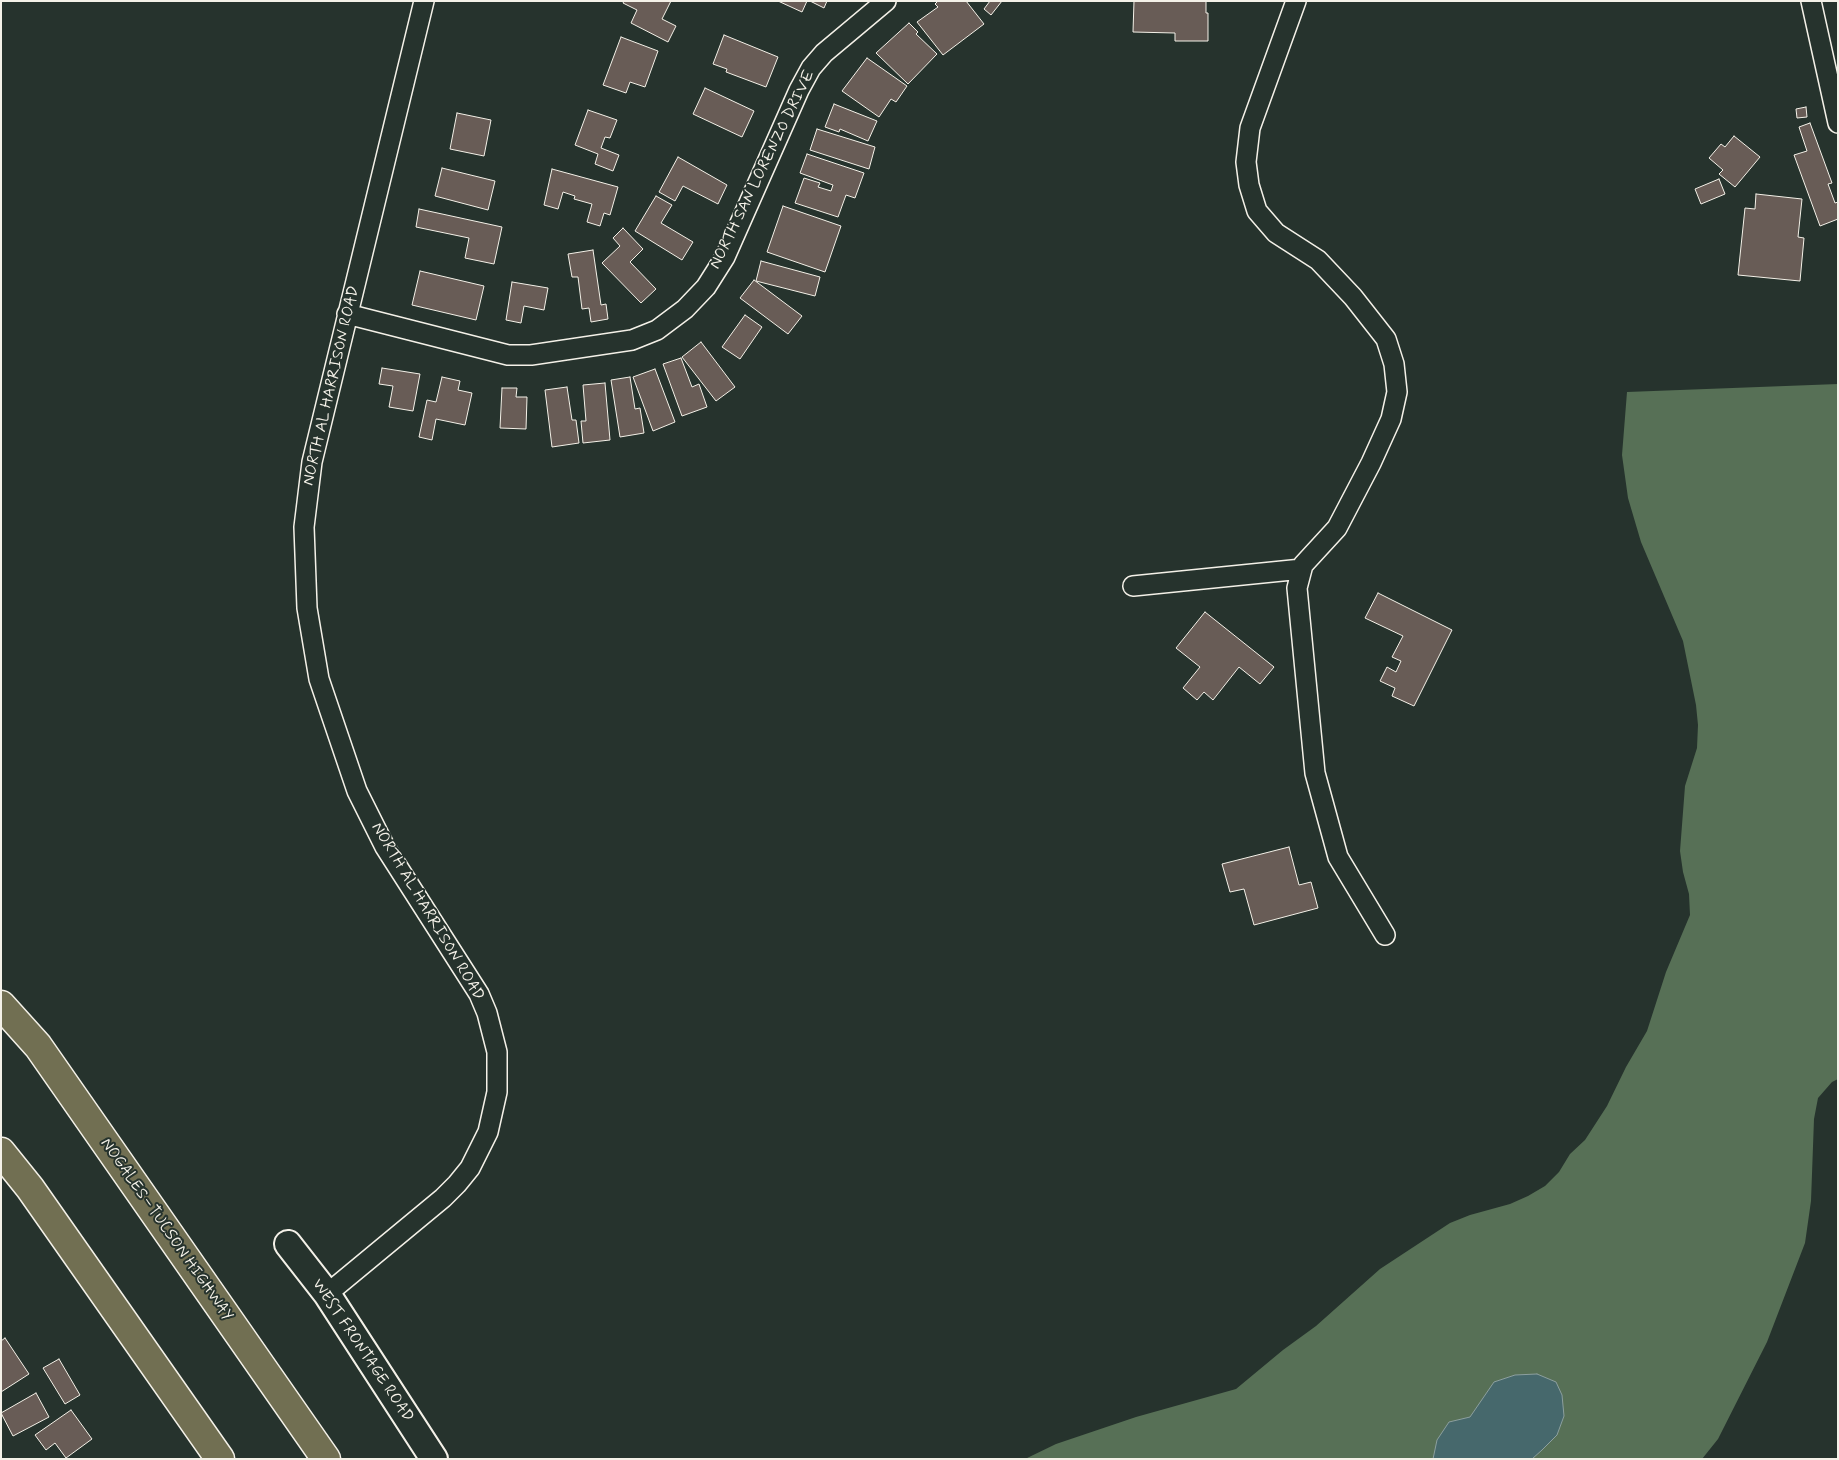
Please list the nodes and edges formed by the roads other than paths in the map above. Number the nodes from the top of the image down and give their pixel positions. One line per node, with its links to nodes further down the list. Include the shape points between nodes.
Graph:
1 (424, 1): 6 (street, NORTH AL HARRISON ROAD)
2 (886, 1): 6 (street, NORTH SAN LORENZO DRIVE, via 824,53 811,68 725,257 706,287 685,309 657,330 632,340 531,355 508,354)
3 (1296, 1): 7 (street, via 1250,128 1246,162 1249,185 1258,211 1276,233 1318,260 1386,339 1394,364 1397,392 1391,419 1337,528)
4 (1811, 1): 5 (street)
5 (1838, 123)
6 (348, 314): 13 (street, NORTH AL HARRISON ROAD, via 312,462 304,527 306,608 319,680 357,791 385,848 487,1013 496,1045 498,1072 495,1106 488,1132 457,1184)
7 (1302, 569): 8 (street); 9 (street, via 1297,588 1315,773 1338,857)
8 (1133, 586)
9 (1385, 935)
10 (1, 1004): 15 (highway, NOGALES–TUCSON HIGHWAY, via 38,1046)
11 (1, 1152): 14 (highway, via 30,1188)
12 (288, 1244): 13 (street, WEST FRONTAGE ROAD)
13 (327, 1294): 16 (street, WEST FRONTAGE ROAD)
14 (220, 1459)
15 (326, 1459)
16 (434, 1459)

